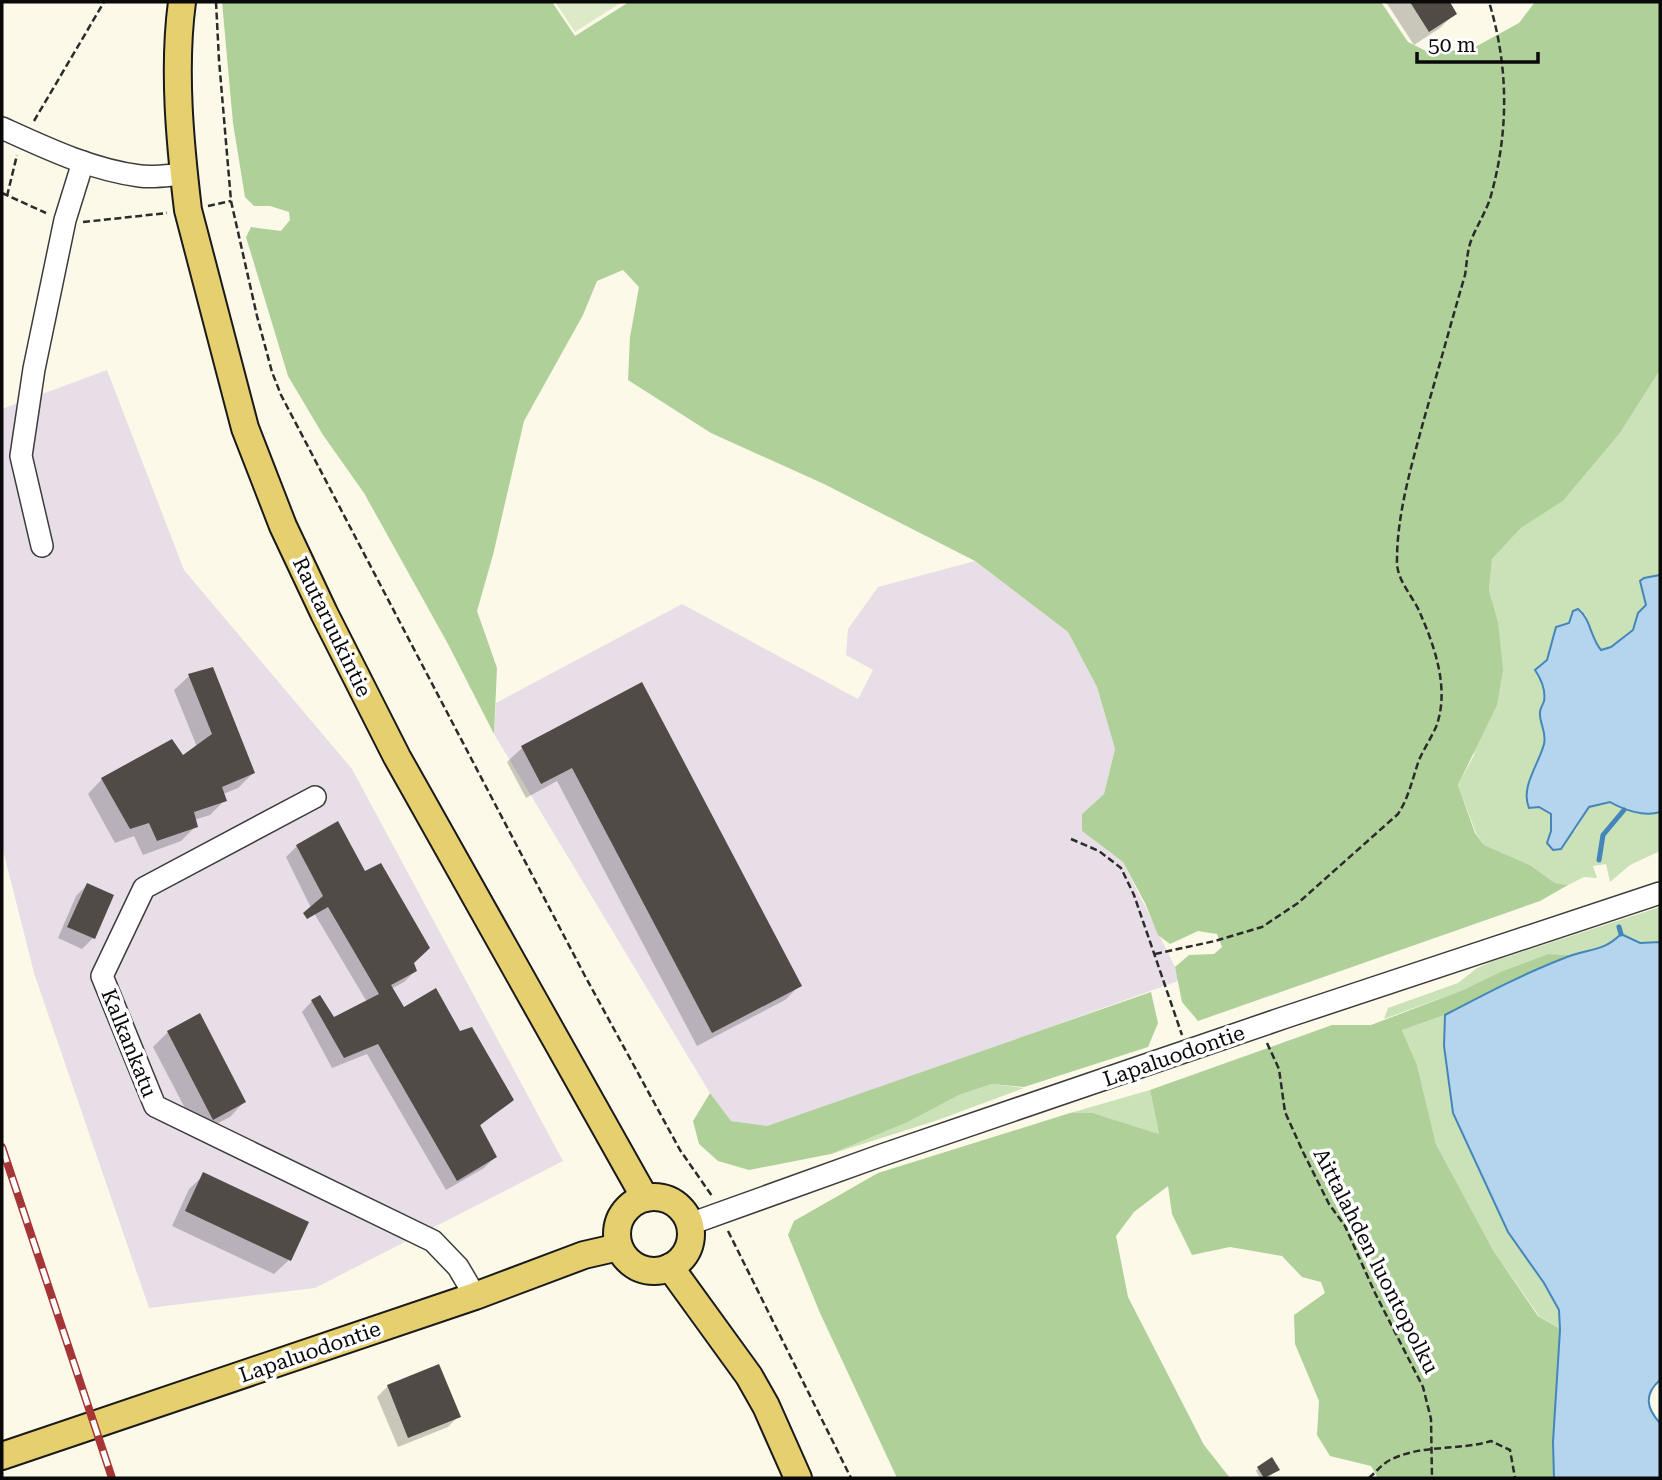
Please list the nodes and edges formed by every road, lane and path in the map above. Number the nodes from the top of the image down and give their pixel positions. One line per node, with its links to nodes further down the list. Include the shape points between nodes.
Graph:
1 (104, 2): 5 (path)
2 (182, 2): 9 (main road, Rautaruukintie, via 179,74)
3 (216, 2): 12 (path)
4 (1489, 2): 19 (path, via 1505,83 1497,175 1483,220 1472,236 1412,463 1396,560 1433,646 1441,680 1436,726 1398,814 1280,916 1262,927 1216,941)
5 (34, 121)
6 (2, 128): 8 (street)
7 (18, 152): 11 (path)
8 (83, 162): 9 (street, via 142,177); 14 (street)
9 (184, 174): 13 (main road, Rautaruukintie)
10 (2, 193): 11 (path)
11 (7, 196): 14 (path)
12 (231, 201): 13 (path); 23 (path, via 257,316 281,394 591,987 680,1150)
13 (188, 210): 14 (path, via 86,222); 22 (main road, Rautaruukintie, via 245,428 283,526 397,757)
14 (65, 219): 15 (street, via 21,456)
15 (42, 546)
16 (315, 797): 27 (street, Kalkankatu, via 144,888 102,976 155,1107 433,1241)
17 (1072, 839): 19 (path, via 1099,850 1121,868)
18 (1660, 893): 20 (street, Lapaluodontie)
19 (1155, 954): 21 (path)
20 (1259, 1027): 21 (street, Lapaluodontie); 28 (path, Aittalahden luontopolku, via 1279,1069 1285,1112 1303,1152 1345,1226 1423,1387)
21 (1188, 1051): 23 (street, Lapaluodontie)
22 (645, 1198): 24 (main road, via 667,1199); 25 (main road, via 633,1203 618,1223)
23 (721, 1214): 24 (street, Lapaluodontie); 31 (path)
24 (690, 1224): 26 (main road, via 687,1250)
25 (619, 1247): 26 (main road, via 635,1266 658,1271); 27 (main road, Lapaluodontie, via 584,1255)
26 (670, 1268): 30 (main road, via 749,1376)
27 (475, 1296): 29 (main road, Lapaluodontie)
28 (1432, 1449): 32 (path, via 1388,1461); 33 (path, Aittalahden luontopolku); 34 (path, via 1492,1441 1510,1450)
29 (2, 1457)
30 (798, 1478)
31 (852, 1478)
32 (1370, 1478)
33 (1432, 1478)
34 (1515, 1478)

